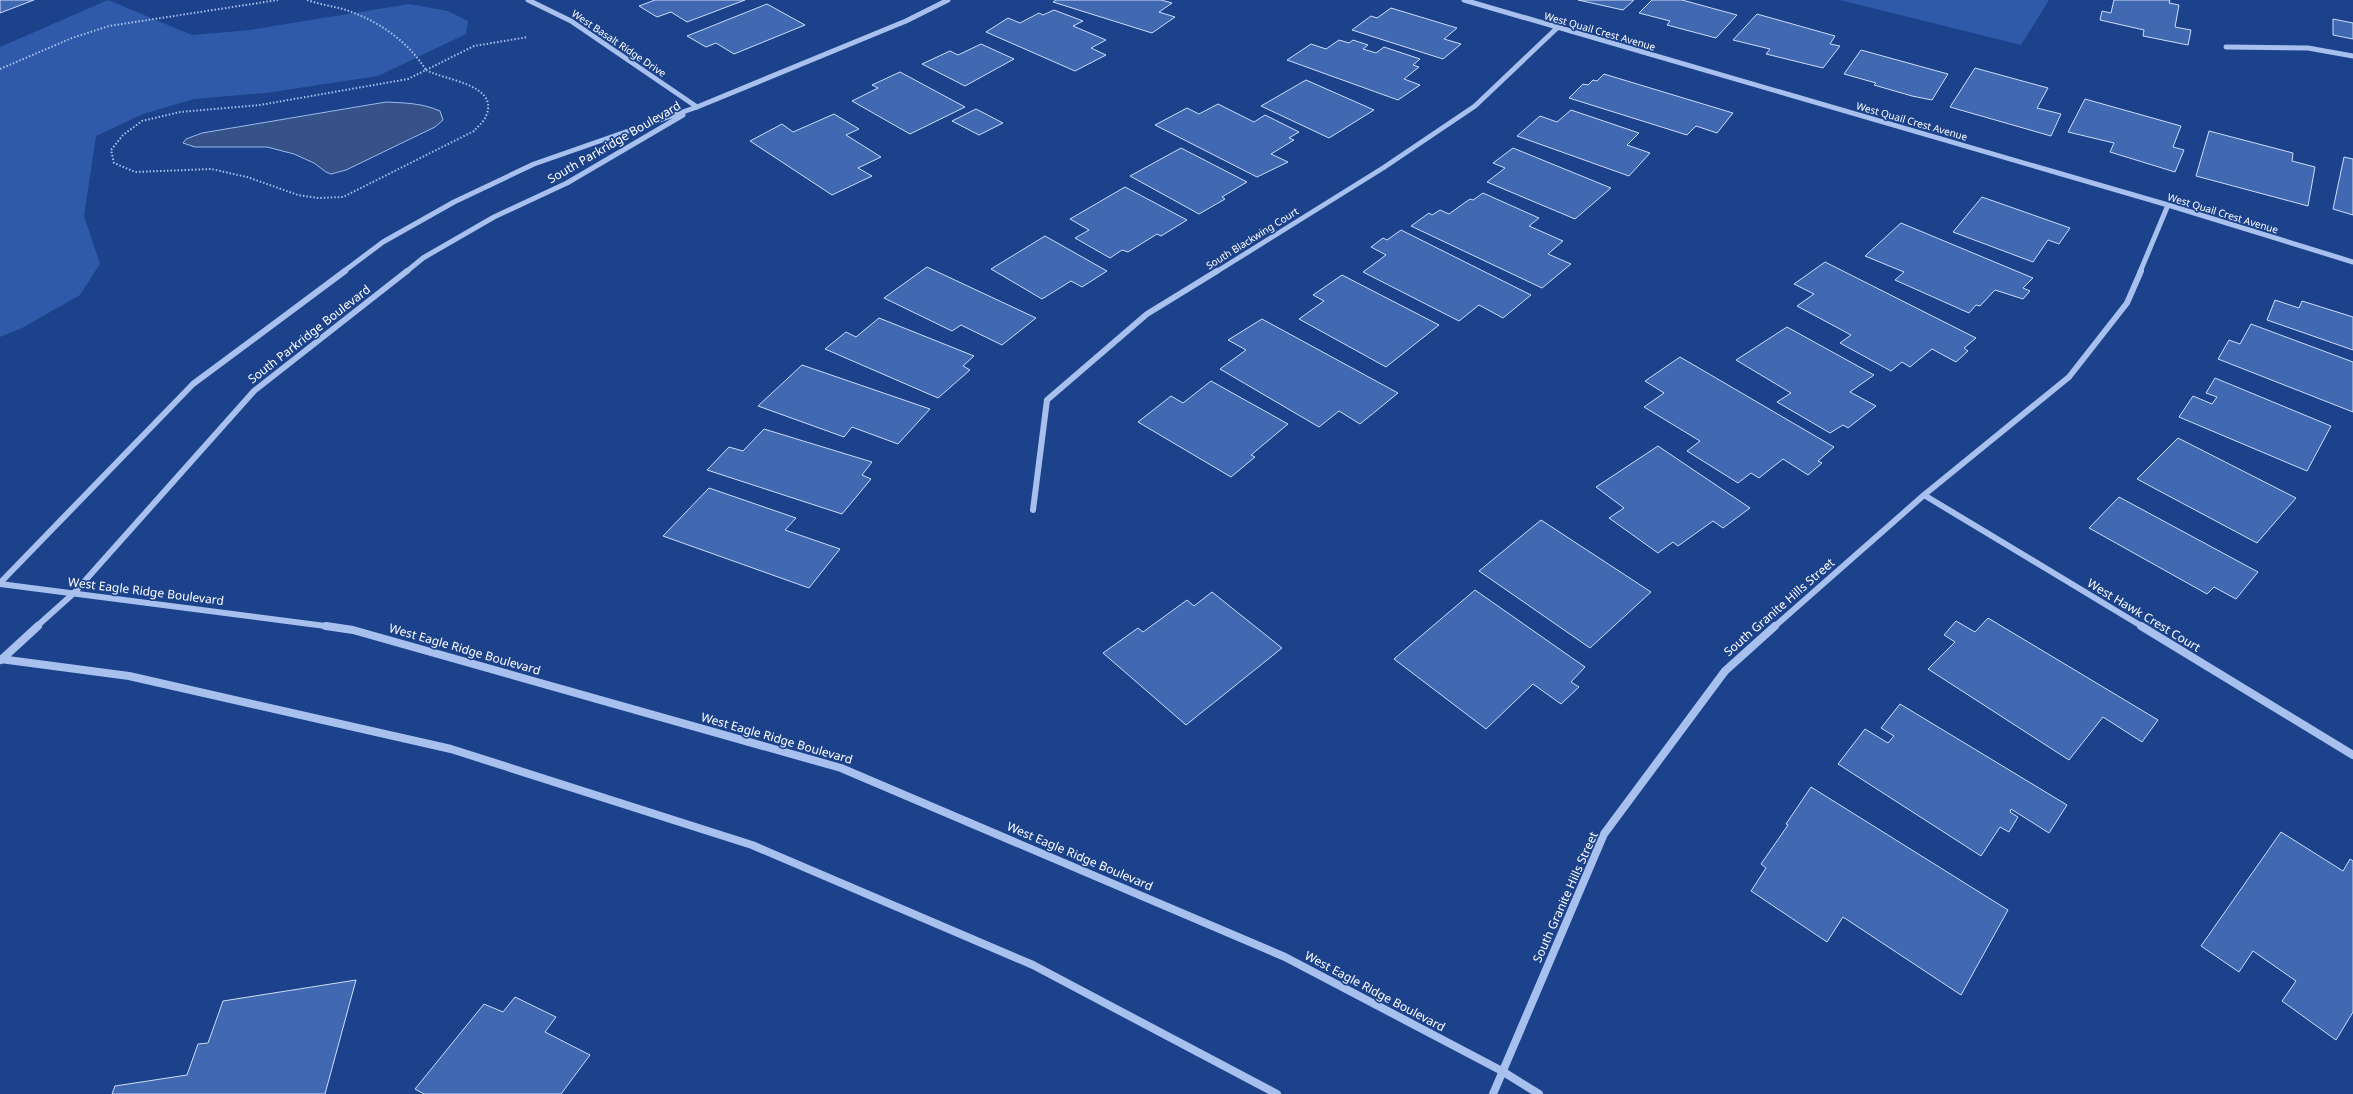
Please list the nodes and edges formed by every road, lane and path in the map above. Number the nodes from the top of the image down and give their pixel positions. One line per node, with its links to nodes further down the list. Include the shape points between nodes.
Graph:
1 (278, 0): 10 (path, via 109,26 72,38)
2 (307, 0): 11 (path, via 349,11 379,26 410,48 420,58)
3 (528, 0): 12 (street, West Basalt Ridge Drive, via 571,21)
4 (948, 0): 12 (street, South Parkridge Boulevard, via 906,21)
5 (1464, 0): 6 (street, West Quail Crest Avenue)
6 (1558, 28): 13 (street, West Quail Crest Avenue); 16 (street, South Blackwing Court, via 1474,106 1383,168 1147,314 1047,400)
7 (531, 36): 11 (path, via 493,40 474,46 457,52)
8 (2226, 47): 9 (street, via 2308,48)
9 (2353, 56)
10 (0, 69)
11 (427, 71): 11 (path, via 408,79 260,105 180,112 142,121 123,135 111,150 114,162 135,172 211,169 246,177 298,195 318,198 343,197 474,131 486,116 487,105 483,96 470,84)
12 (697, 107): 17 (street, South Parkridge Boulevard, via 534,164 454,202 383,242 193,384); 18 (street, South Parkridge Boulevard, via 568,183 494,217 423,258 254,391)
13 (2168, 205): 14 (street, West Quail Crest Avenue); 15 (street, South Granite Hills Street, via 2127,303 2069,377)
14 (2353, 262)
15 (1924, 495): 20 (street, West Hawk Crest Court); 21 (street, South Granite Hills Street, via 1725,671 1604,834)
16 (1033, 510)
17 (0, 584): 18 (street, West Eagle Ridge Boulevard)
18 (74, 593): 19 (street, South Parkridge Boulevard); 21 (street, West Eagle Ridge Boulevard, via 353,630 841,768 1285,957)
19 (1, 659): 22 (street, via 129,676 451,749 752,845 1033,965)
20 (2353, 755)
21 (1502, 1071): 23 (street, South Granite Hills Street); 24 (street, West Eagle Ridge Boulevard)
22 (1277, 1094)
23 (1493, 1094)
24 (1539, 1094)

